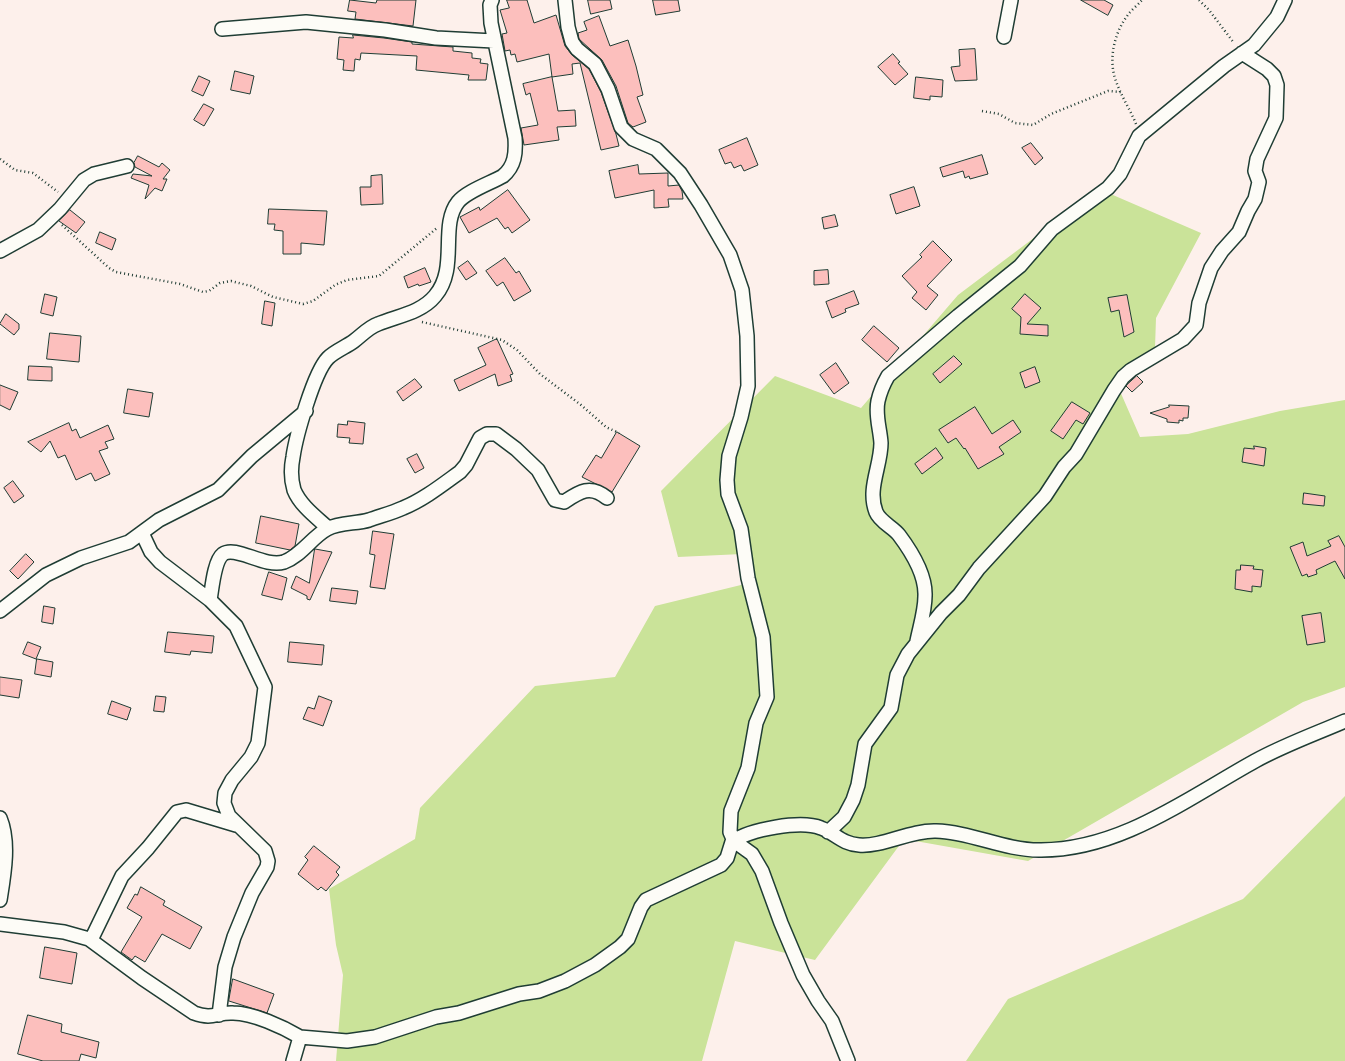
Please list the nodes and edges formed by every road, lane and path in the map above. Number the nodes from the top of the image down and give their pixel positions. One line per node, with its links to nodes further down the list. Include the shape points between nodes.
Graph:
1 (492, 0): 9 (street, via 490,13)
2 (565, 0): 33 (street, via 572,42 595,64 608,89 621,127 634,139 656,149 680,173 730,255 742,290 747,336 748,386 729,456 727,480 728,494 740,529 748,578 763,637 767,697 756,724 748,768 731,812 730,832)
3 (1011, 0): 8 (street)
4 (1142, 0): 11 (path, via 1119,30 1112,58 1112,70)
5 (1199, 0): 10 (path)
6 (1285, 0): 10 (street, via 1277,17 1264,34)
7 (222, 29): 9 (street, via 306,22 436,38)
8 (1004, 37)
9 (494, 40): 17 (street, via 515,138 515,156 508,172 459,201)
10 (1242, 53): 13 (street); 28 (street, via 1274,76 1278,85 1276,118 1257,159 1255,172 1258,182 1255,199 1239,232 1222,251 1209,272 1199,303 1196,325 1183,339 1131,370 1124,377 1076,454 1045,496 979,568 959,595)
11 (1120, 92): 12 (path, via 1108,91 1051,114 1033,125 1015,124 999,114); 13 (path, via 1127,102)
12 (982, 111)
13 (1139, 136): 28 (street, via 1120,174 1108,188 1052,229 1020,266 888,376 884,384 877,408 881,442 874,502 880,518 898,534 909,550 923,580 925,595)
14 (0, 159): 16 (path, via 15,170 29,171 37,175)
15 (127, 166): 16 (street, via 94,174 84,180)
16 (67, 200): 18 (street)
17 (452, 215): 18 (path, via 379,276 347,280 335,285 313,301 303,304 273,297 245,284 225,281 203,292 180,284 112,270); 20 (street, via 446,276 440,288 434,298)
18 (53, 216): 19 (street, via 38,230)
19 (0, 251)
20 (400, 317): 21 (street, via 377,324 328,358 318,375); 22 (path, via 502,340 606,427)
21 (306, 411): 24 (street, via 293,457 293,485 304,505); 25 (street, via 252,456 218,490 159,520)
22 (619, 433)
23 (607, 498): 24 (street, via 597,491 578,492 564,502 554,500 538,470 516,449 492,433 480,438 460,472 404,508 367,521)
24 (328, 528): 26 (street, via 289,560 283,562 267,563 238,553 225,553 216,566)
25 (142, 533): 26 (street, via 151,552 160,562); 27 (street, via 129,542 81,558 46,575)
26 (210, 600): 31 (street, via 236,626 265,687 258,743 251,757 232,780 224,797 226,810)
27 (0, 611)
28 (917, 642): 32 (street, via 899,669 891,708 865,744 853,800 844,817)
29 (1345, 721): 32 (street, via 1273,752 1168,811 1114,837 1077,847 1039,850 937,831 914,833 859,845 839,840)
30 (0, 818): 34 (street, via 5,859)
31 (238, 826): 36 (street, via 186,810 177,812 122,876); 37 (street, via 265,851 268,861 234,937 225,967)
32 (828, 832): 33 (street, via 807,824 748,833)
33 (734, 841): 38 (street, via 721,865 646,900 628,939 620,948 565,981 539,991 436,1017 375,1037 347,1041); 40 (street, via 752,854 762,871 803,975 832,1021)
34 (0, 900)
35 (0, 924): 36 (street, via 64,932)
36 (92, 940): 37 (street, via 194,1013 206,1017)
37 (219, 1016): 38 (street, via 231,1012 241,1013)
38 (300, 1038): 39 (street)
39 (293, 1061)
40 (848, 1061)

